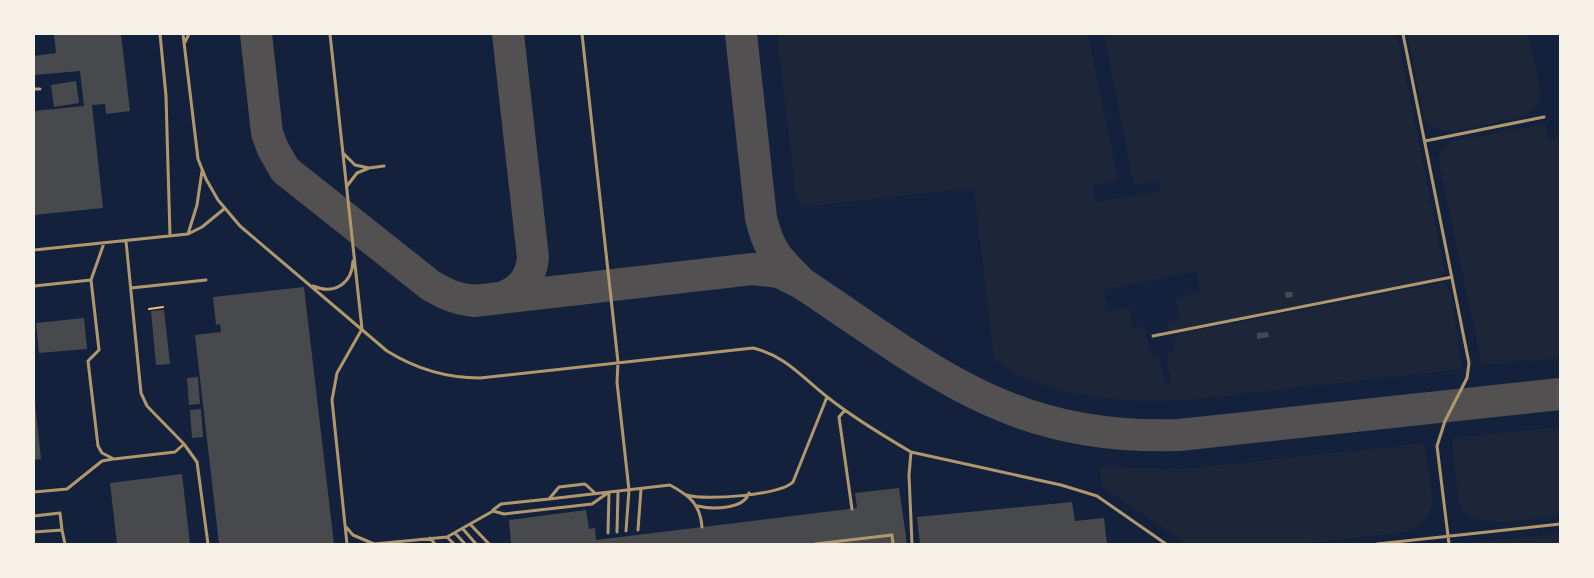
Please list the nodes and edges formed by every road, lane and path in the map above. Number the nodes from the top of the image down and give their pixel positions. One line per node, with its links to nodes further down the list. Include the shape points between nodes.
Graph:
1 (160, 34): 19 (lane, via 166,96)
2 (183, 34): 7 (lane)
3 (188, 34): 7 (lane)
4 (330, 34): 12 (lane)
5 (582, 34): 34 (lane)
6 (1403, 34): 11 (lane)
7 (185, 49): 15 (lane, via 196,146)
8 (34, 89): 9 (lane)
9 (40, 89)
10 (1544, 117): 11 (lane)
11 (1425, 141): 24 (lane)
12 (343, 152): 14 (lane, via 355,165); 16 (lane)
13 (384, 166): 14 (lane)
14 (369, 168): 16 (lane, via 356,174)
15 (202, 170): 17 (lane); 18 (lane, via 197,205)
16 (347, 186): 23 (lane)
17 (224, 209): 18 (lane, via 202,228); 27 (lane)
18 (188, 234): 19 (lane)
19 (170, 236): 20 (lane)
20 (126, 241): 21 (lane); 29 (lane)
21 (104, 243): 22 (lane); 25 (lane)
22 (34, 250)
23 (354, 251): 27 (lane, via 353,269 343,285 326,290); 32 (lane)
24 (1452, 277): 33 (lane); 66 (lane, via 1469,363 1467,378 1445,421 1438,446)
25 (91, 280): 28 (lane); 39 (lane, via 98,350 88,361 98,446 102,453)
26 (206, 280): 29 (lane)
27 (310, 285): 32 (lane)
28 (34, 286)
29 (131, 288): 37 (lane, via 142,393 147,406)
30 (163, 307): 31 (path)
31 (148, 309)
32 (362, 329): 34 (lane, via 387,351 413,366 463,378); 53 (lane, via 338,372 332,400)
33 (1153, 336)
34 (618, 362): 35 (lane, via 753,348 784,360); 41 (lane, via 617,382)
35 (827, 397): 36 (lane); 45 (lane, via 793,482 784,488)
36 (845, 410): 38 (lane); 50 (lane, via 840,417)
37 (184, 444): 39 (lane, via 175,452); 72 (lane, via 197,462)
38 (911, 452): 83 (lane); 84 (lane, via 1097,496)
39 (114, 459): 43 (lane, via 102,461 67,488)
40 (641, 489): 41 (lane); 47 (lane, via 670,485); 59 (lane)
41 (629, 490): 42 (lane); 60 (lane)
42 (618, 491): 44 (lane); 62 (lane)
43 (34, 492)
44 (609, 492): 46 (lane); 51 (lane, via 592,504 504,514); 64 (lane)
45 (749, 493): 47 (lane, via 698,498); 49 (lane, via 741,504)
46 (596, 494): 48 (lane); 48 (lane, via 585,484 559,487)
47 (687, 495): 49 (lane)
48 (549, 499): 51 (lane, via 501,504)
49 (698, 506): 56 (lane)
50 (852, 509)
51 (493, 511): 54 (lane)
52 (34, 516): 58 (lane, via 60,513)
53 (344, 524): 73 (lane); 74 (lane, via 353,535)
54 (470, 524): 57 (lane); 80 (lane)
55 (1560, 524): 66 (lane)
56 (702, 527)
57 (463, 529): 63 (lane); 79 (lane)
58 (62, 530): 61 (lane); 71 (lane)
59 (638, 530)
60 (626, 531)
61 (34, 532)
62 (617, 532)
63 (455, 533): 65 (lane); 78 (lane)
64 (608, 534)
65 (447, 536): 67 (lane); 77 (lane)
66 (1448, 536): 85 (lane); 86 (lane)
67 (430, 538): 68 (lane); 76 (lane)
68 (417, 540): 70 (lane); 75 (lane)
69 (390, 543): 70 (lane); 74 (lane)
70 (403, 543)
71 (64, 544)
72 (208, 544)
73 (346, 544)
74 (374, 544)
75 (421, 544)
76 (435, 544)
77 (454, 544)
78 (465, 544)
79 (476, 544)
80 (489, 544)
81 (814, 544): 82 (lane, via 892,536)
82 (892, 544)
83 (912, 544)
84 (1166, 544)
85 (1377, 544)
86 (1450, 544)

